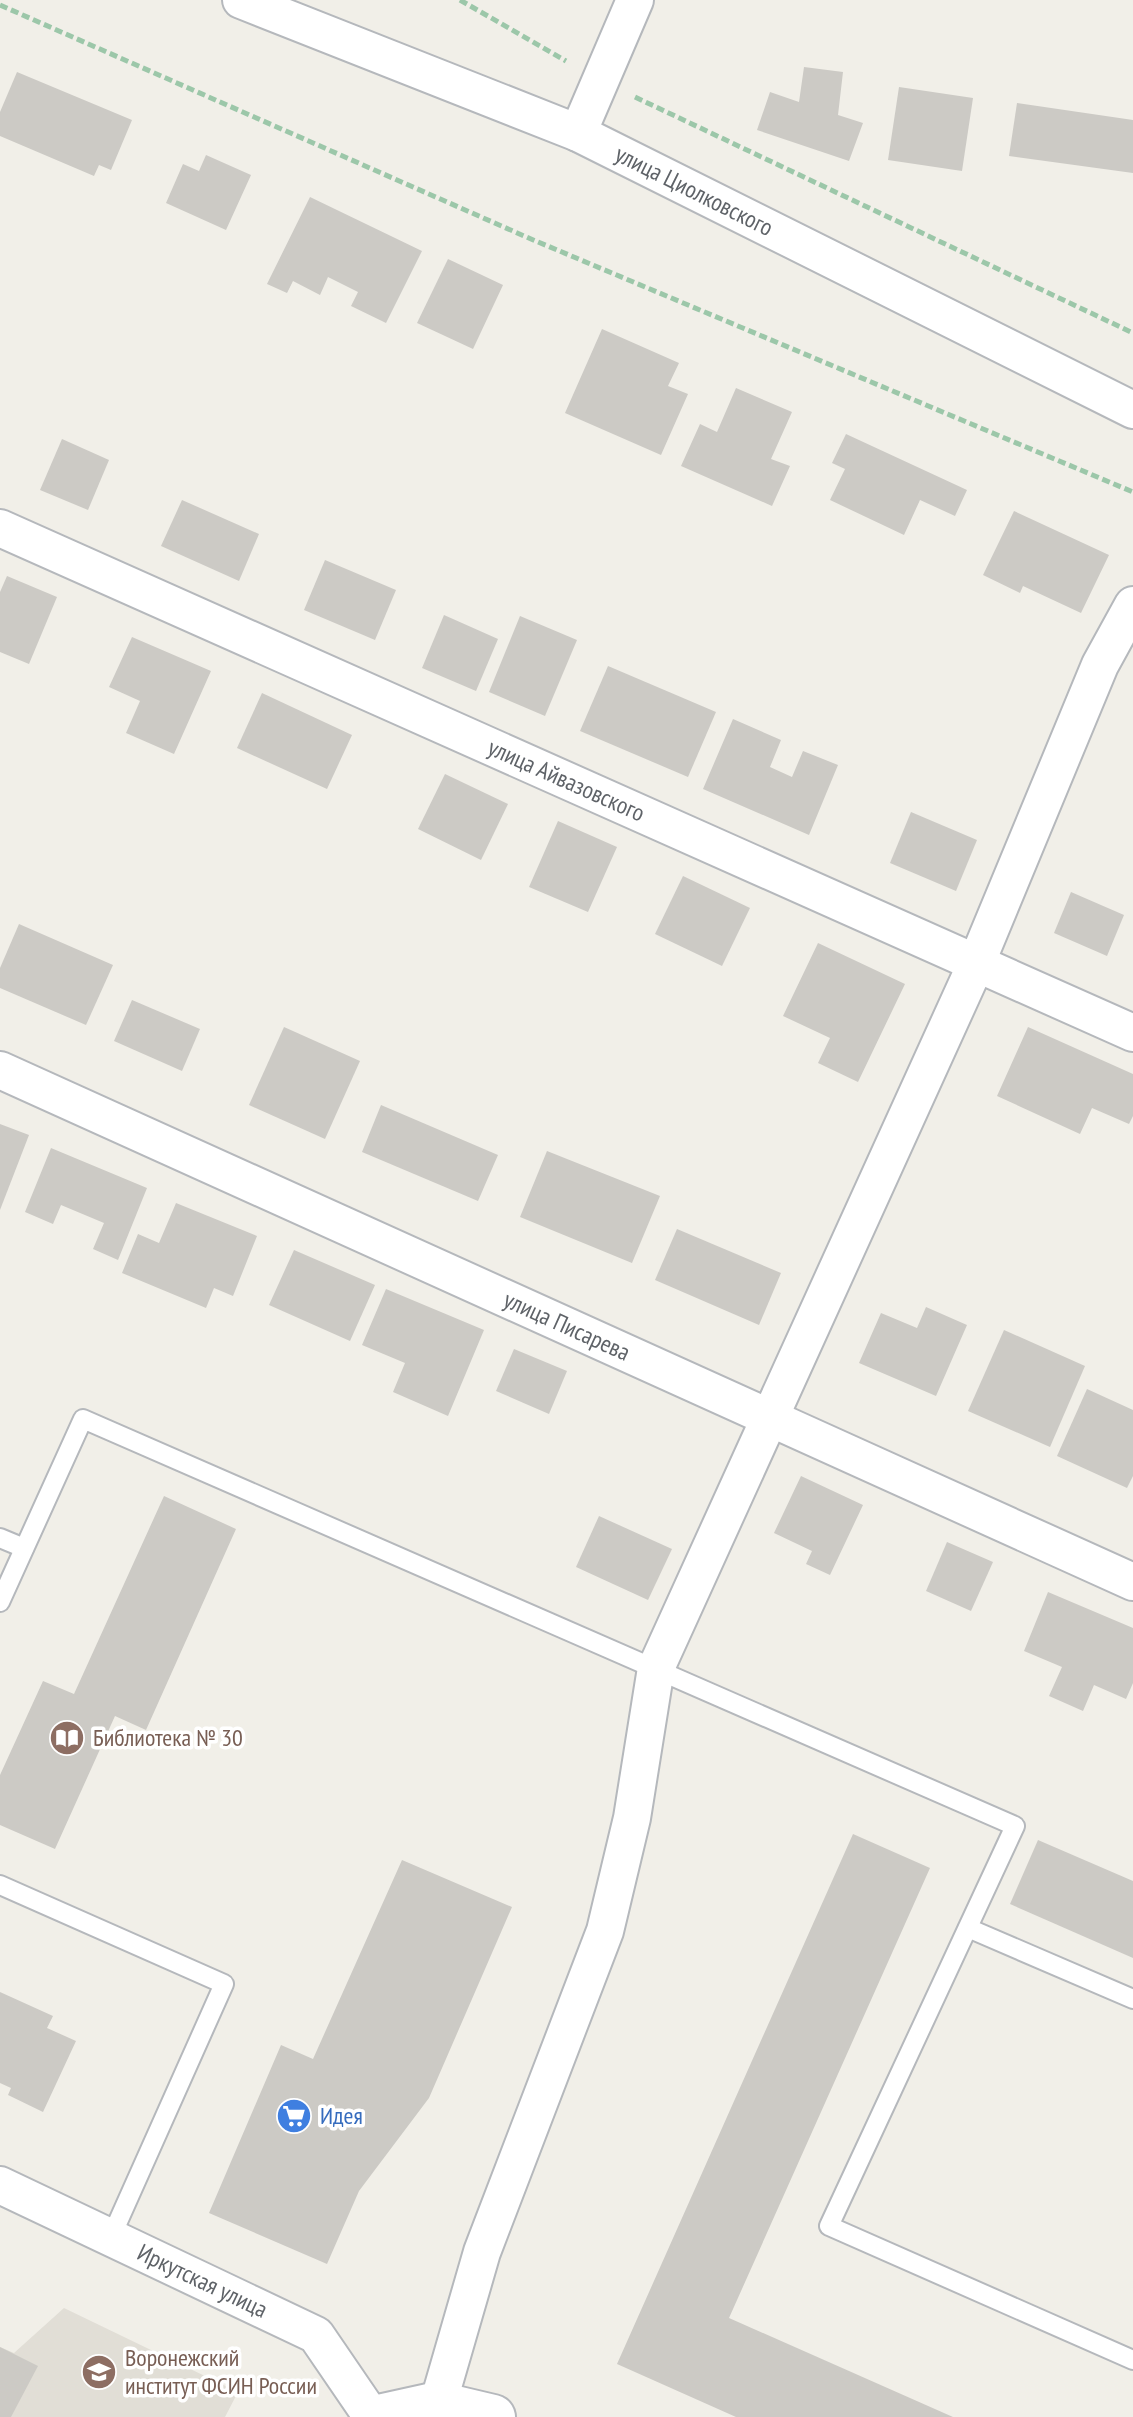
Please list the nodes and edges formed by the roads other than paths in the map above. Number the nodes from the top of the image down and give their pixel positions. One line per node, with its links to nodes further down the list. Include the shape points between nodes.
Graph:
1 (241, 0): 3 (street, улица Циолковского)
2 (635, 0): 3 (street)
3 (578, 133): 4 (street, улица Циолковского)
4 (1133, 410)
5 (0, 528): 7 (street, улица Айвазовского)
6 (1133, 605): 7 (street, via 1100,665)
7 (976, 964): 8 (street, улица Айвазовского); 10 (street)
8 (1133, 1033)
9 (0, 1070): 10 (street, улица Писарева)
10 (767, 1418): 13 (street, улица Писарева); 15 (street)
11 (0, 1538): 12 (lane)
12 (24, 1548): 14 (lane); 15 (lane, via 83,1419)
13 (1133, 1582)
14 (0, 1602)
15 (656, 1668): 17 (lane, via 1015,1826); 22 (street, via 632,1818 605,1931 482,2252)
16 (0, 1885): 20 (lane, via 224,1984)
17 (968, 1928): 18 (lane); 21 (lane, via 829,2226)
18 (1133, 1999)
19 (0, 2185): 20 (street, Иркутская улица)
20 (112, 2235): 23 (street, Иркутская улица, via 316,2335)
21 (1133, 2360)
22 (438, 2404): 24 (street); 25 (street)
23 (372, 2417)
24 (379, 2417)
25 (493, 2417)

